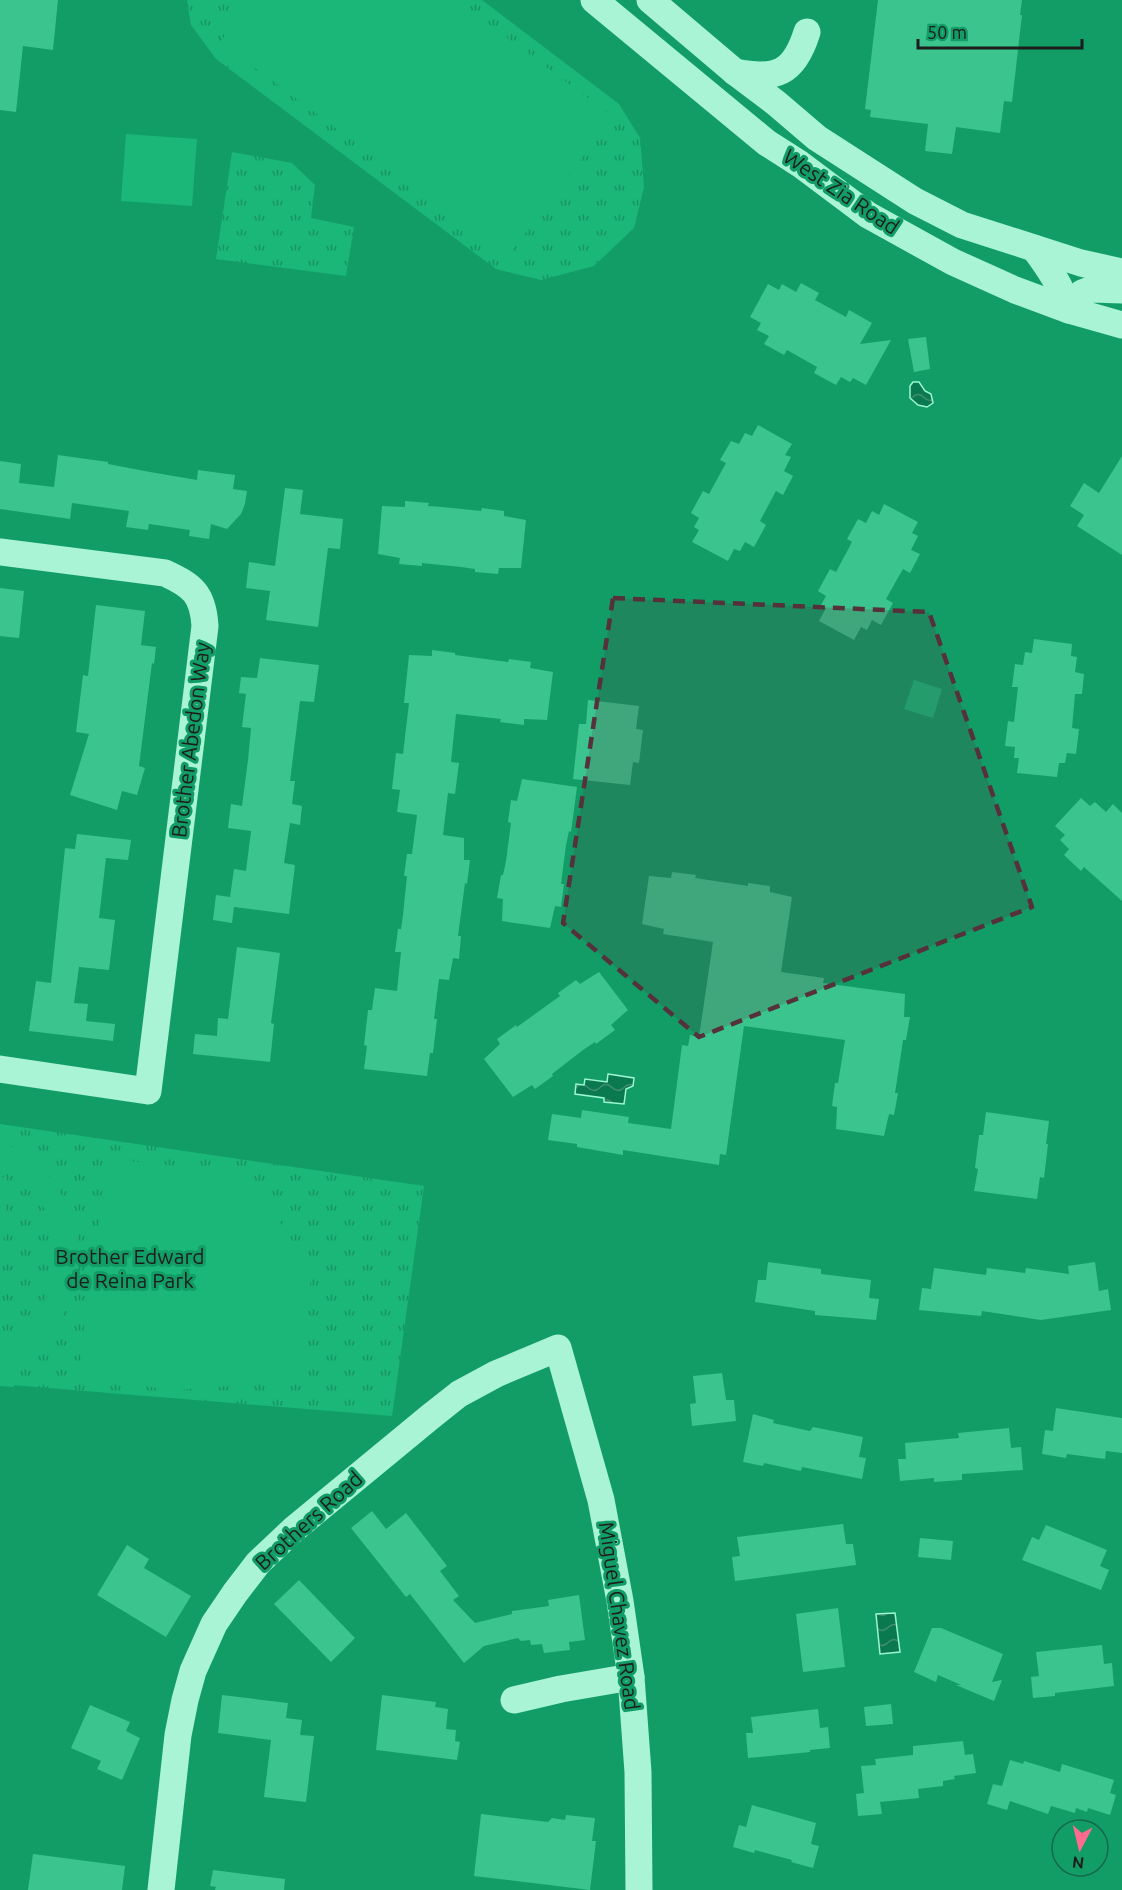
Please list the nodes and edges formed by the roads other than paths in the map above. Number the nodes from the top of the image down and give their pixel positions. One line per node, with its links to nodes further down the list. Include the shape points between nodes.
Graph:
1 (594, 0): 8 (street, West Zia Road, via 767,142 868,215 953,262)
2 (650, 0): 4 (street, West Zia Road)
3 (807, 32): 4 (street, via 801,51 786,68 757,76)
4 (735, 72): 5 (street, West Zia Road, via 818,138 915,201 962,225)
5 (1034, 248): 6 (street, West Zia Road); 8 (street, via 1064,295)
6 (1122, 272)
7 (1122, 291): 8 (street, via 1092,289 1082,293)
8 (1068, 310): 9 (street, West Zia Road)
9 (1122, 325)
10 (0, 552): 11 (street, Brother Abedon Way, via 165,573 184,582 204,608 204,638 148,1091)
11 (0, 1070)
12 (558, 1348): 13 (street, Miguel Chavez Road, via 601,1500); 15 (street, Brothers Road, via 459,1394 293,1530 241,1585 214,1624 185,1700)
13 (631, 1677): 14 (street); 16 (street, Miguel Chavez Road, via 638,1772)
14 (514, 1700)
15 (160, 1890)
16 (639, 1890)

